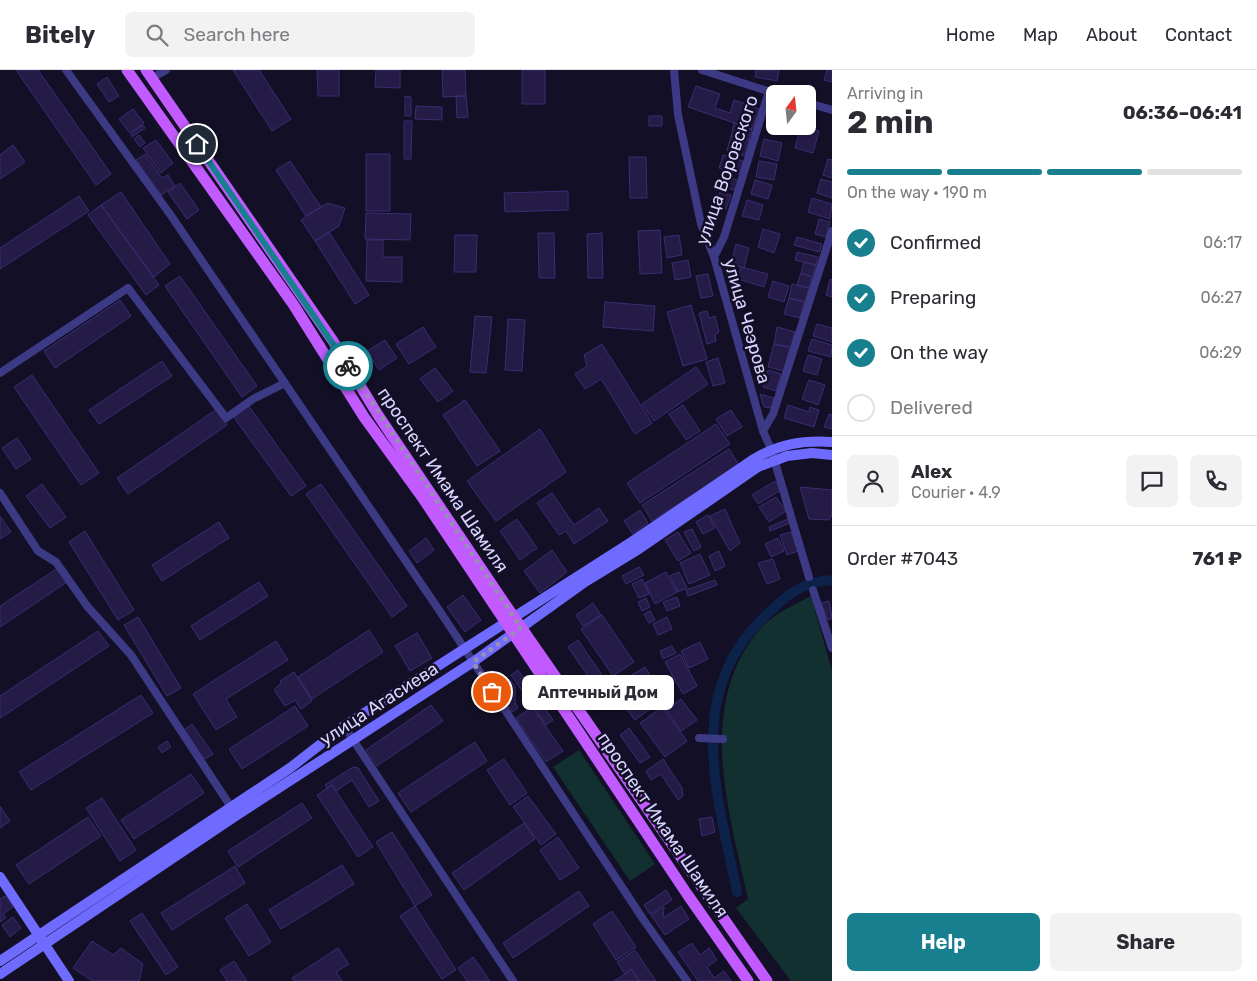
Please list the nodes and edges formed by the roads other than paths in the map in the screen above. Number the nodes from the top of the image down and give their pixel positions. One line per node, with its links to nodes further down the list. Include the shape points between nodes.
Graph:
1 (66, 70): 14 (street, via 139,168)
2 (127, 70): 22 (main road, проспект Имама Шамиля, via 293,304 364,417)
3 (166, 70): 6 (street)
4 (674, 70): 12 (street, улица Чеэрова, via 678,115 701,224)
5 (702, 70): 7 (street)
6 (149, 74): 22 (main road, проспект Имама Шамиля, via 332,341)
7 (766, 91)
8 (816, 105): 9 (street)
9 (832, 110)
10 (766, 114): 12 (street, улица Воровского, via 724,237)
11 (832, 231): 15 (street, via 773,414)
12 (714, 257): 15 (street, улица Чеэрова)
13 (0, 373): 14 (street, via 128,288 226,418 253,399)
14 (285, 383): 25 (street)
15 (763, 431): 17 (street, улица Чеэрова)
16 (832, 442): 17 (main road, via 798,442)
17 (772, 454): 18 (main road); 20 (street, улица Чеэрова); 22 (main road, улица Агасиева); 23 (main road, улица Агасиева, via 758,467)
18 (832, 455)
19 (0, 493): 31 (street, via 38,551 56,562 87,606 131,656)
20 (809, 577)
21 (813, 590): 24 (street)
22 (509, 619): 23 (main road, проспект Имама Шамиля); 25 (main road, улица Агасиева)
23 (517, 631): 26 (main road, улица Агасиева); 40 (main road, проспект Имама Шамиля, via 686,894); 41 (main road, проспект Имама Шамиля)
24 (831, 639)
25 (463, 648): 26 (street); 27 (main road, улица Агасиева)
26 (473, 662): 30 (main road, улица Агасиева); 39 (street)
27 (344, 726): 30 (street); 31 (main road, улица Агасиева)
28 (699, 738): 29 (street)
29 (723, 738)
30 (352, 740): 31 (main road, улица Агасиева); 38 (street)
31 (234, 811): 33 (main road, улица Агасиева); 34 (main road, улица Агасиева)
32 (0, 877): 33 (main road)
33 (38, 934): 34 (main road); 35 (main road, улица Агасиева)
34 (45, 944): 36 (main road, улица Агасиева); 37 (main road)
35 (0, 961)
36 (0, 974)
37 (69, 981)
38 (513, 981)
39 (686, 981)
40 (748, 981)
41 (767, 981)

